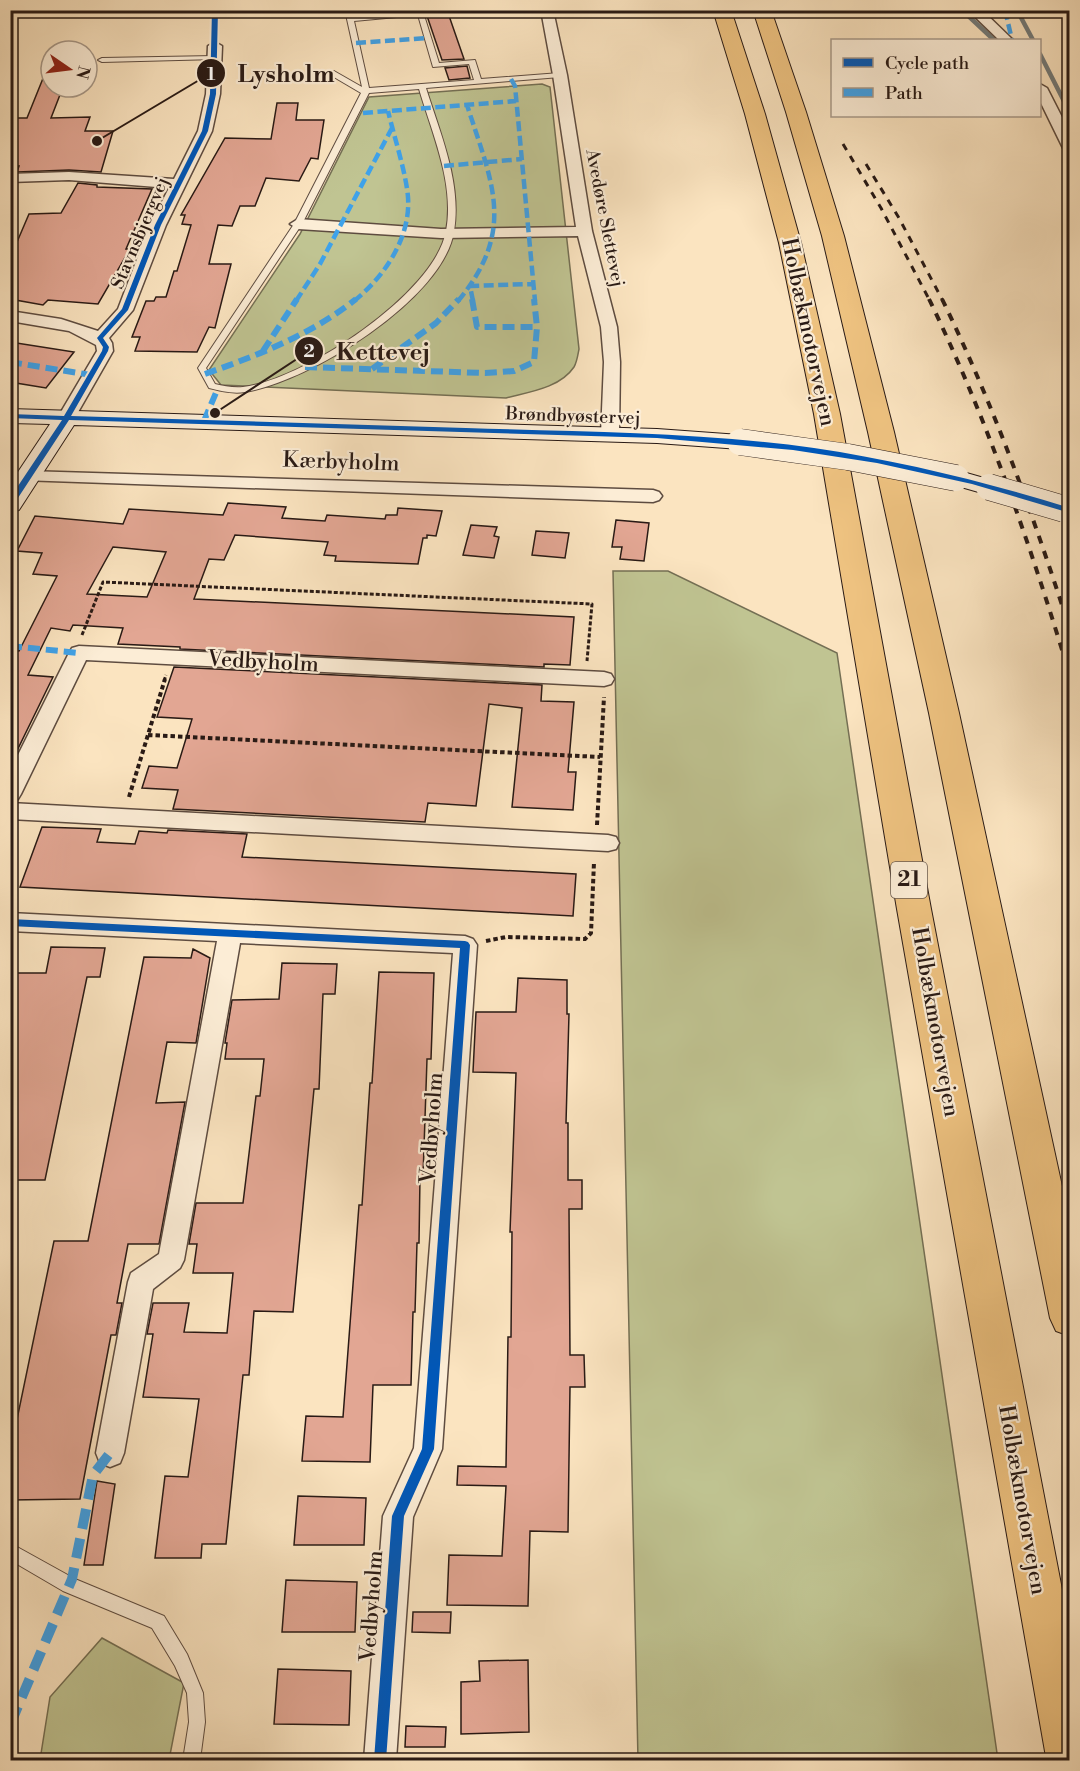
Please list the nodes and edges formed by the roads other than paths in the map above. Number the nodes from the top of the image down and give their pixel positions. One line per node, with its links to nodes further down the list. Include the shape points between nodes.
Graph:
1 (429, 10): 7 (lane)
2 (547, 10): 12 (street, Avedøre Slettevej)
3 (722, 10): 41 (highway, Holbækmotorvejen / 21, via 790,243 828,414 916,921)
4 (762, 10): 38 (highway, Holbækmotorvejen, via 833,237 881,432)
5 (974, 10): 8 (street)
6 (350, 15): 7 (lane); 16 (lane)
7 (422, 16): 13 (lane, via 436,65 472,62)
8 (1005, 39)
9 (215, 52): 10 (lane); 19 (street, Stavnsbjergvej, via 213,94 205,131)
10 (102, 60)
11 (331, 73): 16 (lane)
12 (560, 75): 13 (lane); 21 (street, Avedøre Slettevej)
13 (478, 82): 14 (lane)
14 (422, 86): 16 (lane); 22 (lane, via 453,198)
15 (1041, 90): 17 (street)
16 (366, 91): 20 (lane)
17 (1070, 148)
18 (10, 178): 19 (street, via 69,176)
19 (178, 184): 24 (street, Stavnsbjergvej, via 125,310)
20 (298, 224): 22 (street); 22 (lane, via 202,368 212,386 247,390 335,352 391,314 421,285 442,256)
21 (585, 231): 22 (street, via 519,236); 27 (street, Avedøre Slettevej, via 609,327)
22 (450, 235)
23 (10, 316): 24 (street, via 83,330)
24 (100, 338): 26 (street, via 105,351)
25 (10, 416): 26 (street, Brøndbyøstervej)
26 (67, 417): 27 (street, Brøndbyøstervej); 28 (street)
27 (610, 434): 31 (street, Brøndbyøstervej, bridge, via 740,442 870,459 956,478)
28 (27, 476): 29 (street, Kærbyholm); 30 (street)
29 (653, 496)
30 (10, 504)
31 (1066, 510)
32 (595, 678): 33 (street, Vedbyholm, via 79,653)
33 (10, 794)
34 (10, 812): 35 (street)
35 (608, 843)
36 (10, 922): 37 (street, Vedbyholm)
37 (230, 933): 39 (street, via 171,1260 141,1282); 43 (street, Vedbyholm, via 465,945 428,1449 398,1516)
38 (1070, 1318)
39 (110, 1453)
40 (10, 1551): 42 (lane, via 69,1585 158,1622 195,1693 197,1722)
41 (1070, 1757)
42 (192, 1761)
43 (380, 1761)

